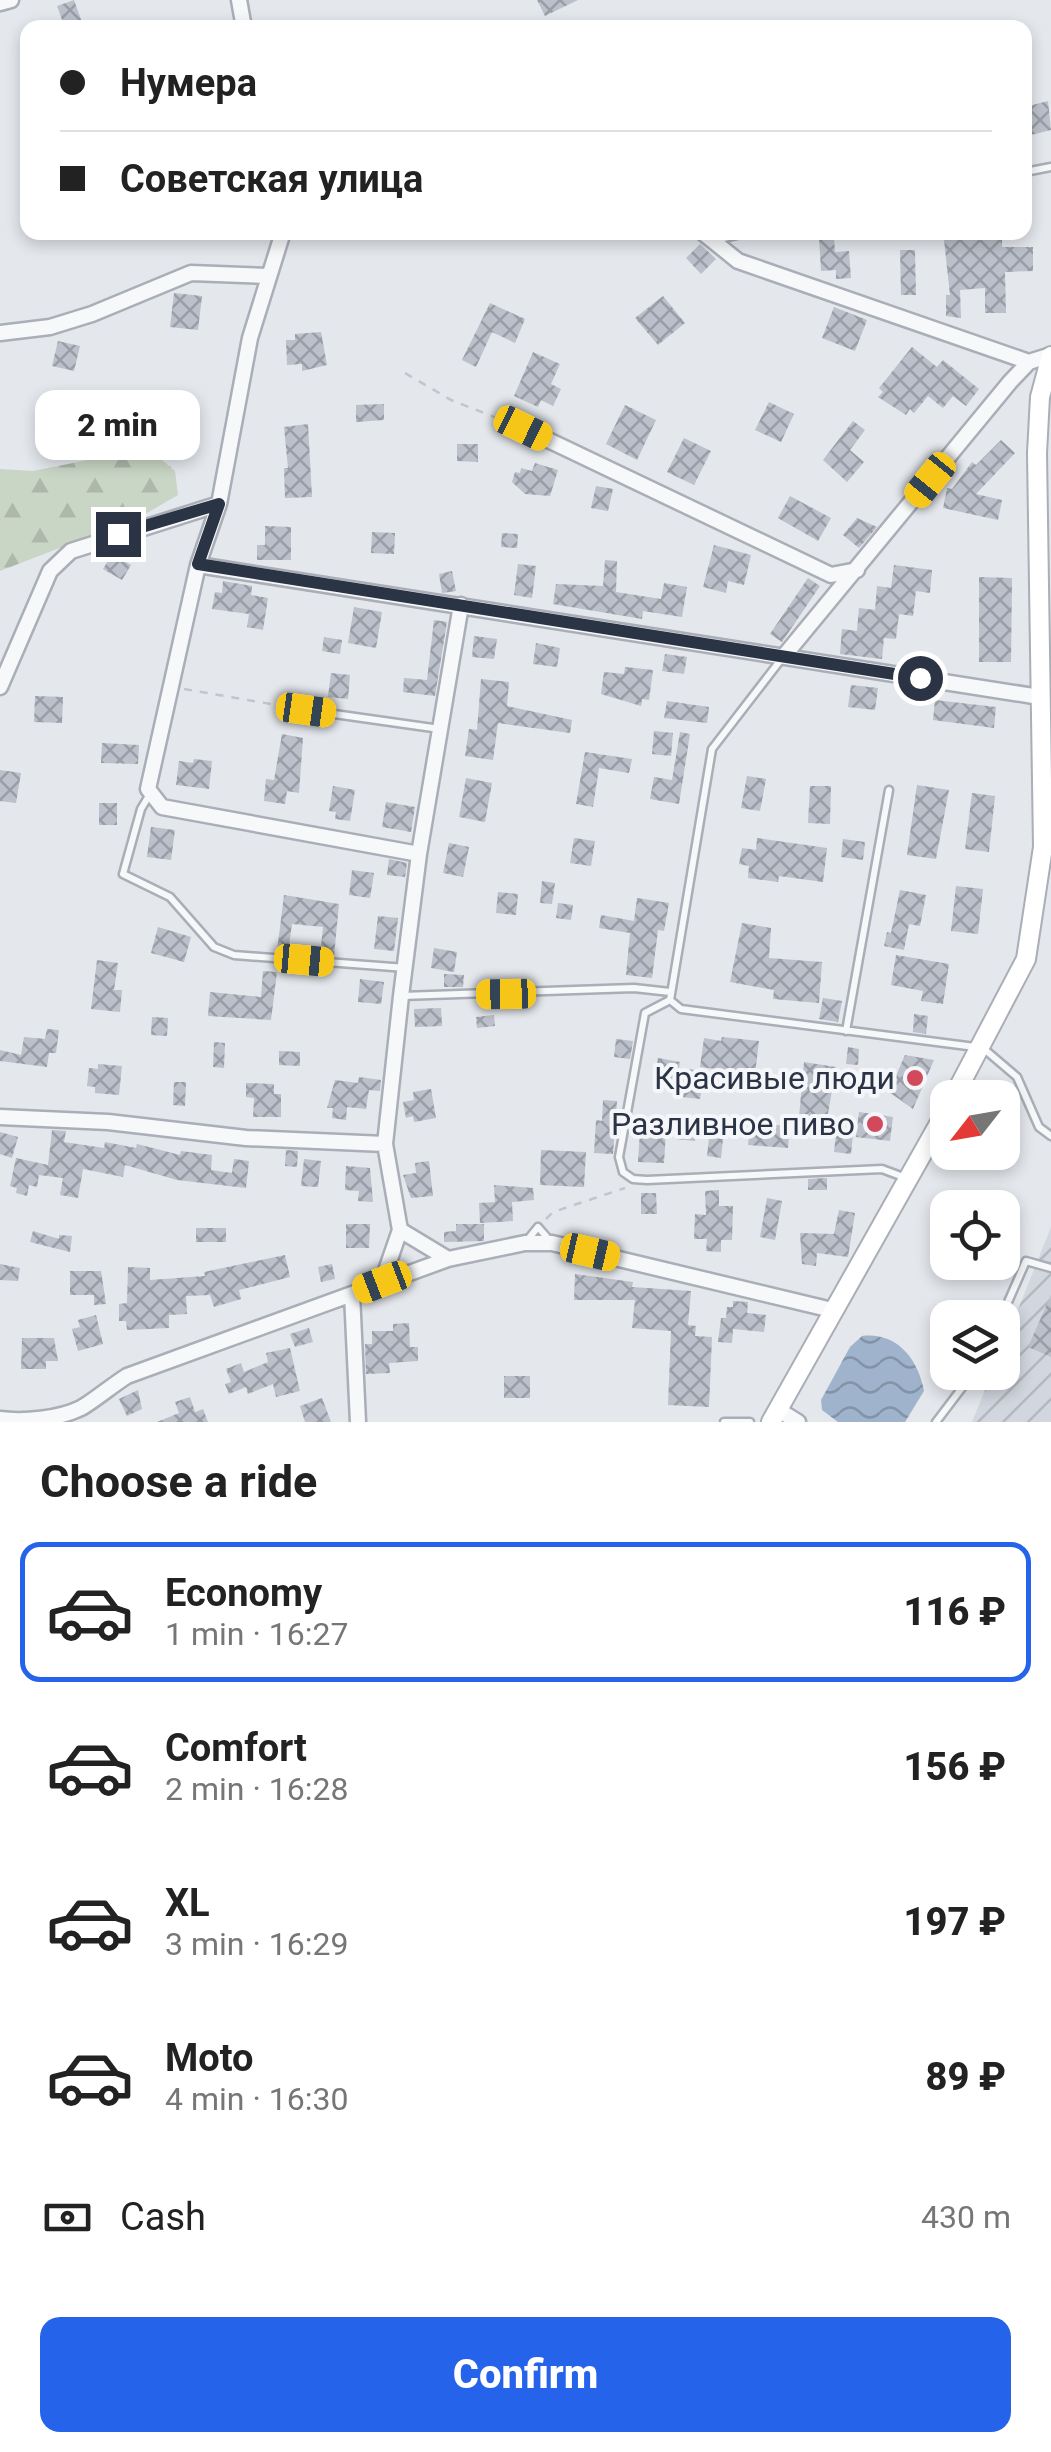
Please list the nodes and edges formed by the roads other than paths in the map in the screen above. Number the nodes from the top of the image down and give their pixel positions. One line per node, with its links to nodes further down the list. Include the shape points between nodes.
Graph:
1 (11, 0): 2 (street)
2 (0, 3)
3 (280, 240): 5 (street)
4 (709, 240): 8 (street, via 738,261)
5 (268, 276): 6 (street, via 190,274 92,314); 10 (street)
6 (0, 333)
7 (1051, 355): 8 (street); 16 (street, via 1040,397)
8 (1029, 362): 11 (street)
9 (523, 428): 11 (street, via 831,574 855,572)
10 (214, 506): 12 (street); 15 (street, via 70,551 50,570)
11 (864, 562): 14 (street)
12 (198, 564): 13 (street); 20 (street)
13 (462, 605): 14 (street); 18 (street)
14 (784, 656): 16 (street); 24 (lane, via 712,750)
15 (0, 688)
16 (1040, 697): 26 (street, via 1044,848 1026,960)
17 (306, 710): 18 (lane)
18 (441, 729): 21 (street)
19 (890, 790): 25 (lane)
20 (151, 794): 21 (street, via 162,807); 22 (lane, via 123,874 170,898 214,947 234,955)
21 (420, 854): 22 (street)
22 (407, 968): 23 (street)
23 (402, 996): 24 (lane, via 634,988); 31 (street)
24 (670, 996): 25 (lane, via 681,1010); 32 (lane, via 645,1013 619,1157 623,1172 633,1179 882,1169)
25 (846, 1031): 26 (lane)
26 (983, 1048): 27 (street); 29 (lane, via 1017,1076 1039,1127)
27 (964, 1080)
28 (0, 1117): 31 (street)
29 (1051, 1136)
30 (930, 1139): 32 (street)
31 (385, 1144): 33 (street)
32 (907, 1178): 41 (street)
33 (400, 1230): 36 (street); 38 (street)
34 (525, 1242): 35 (street); 35 (lane, via 538,1227); 36 (street)
35 (552, 1243): 41 (street)
36 (448, 1258): 38 (street)
37 (1051, 1268): 40 (lane, via 1026,1261)
38 (382, 1282): 39 (street)
39 (352, 1294): 43 (street, via 128,1376 91,1398); 46 (street)
40 (1008, 1300)
41 (832, 1310): 44 (street)
42 (960, 1390): 50 (lane)
43 (83, 1415): 45 (street)
44 (774, 1415): 49 (street)
45 (0, 1419)
46 (358, 1422)
47 (724, 1422): 48 (lane)
48 (750, 1422)
49 (798, 1422)
50 (936, 1422)

